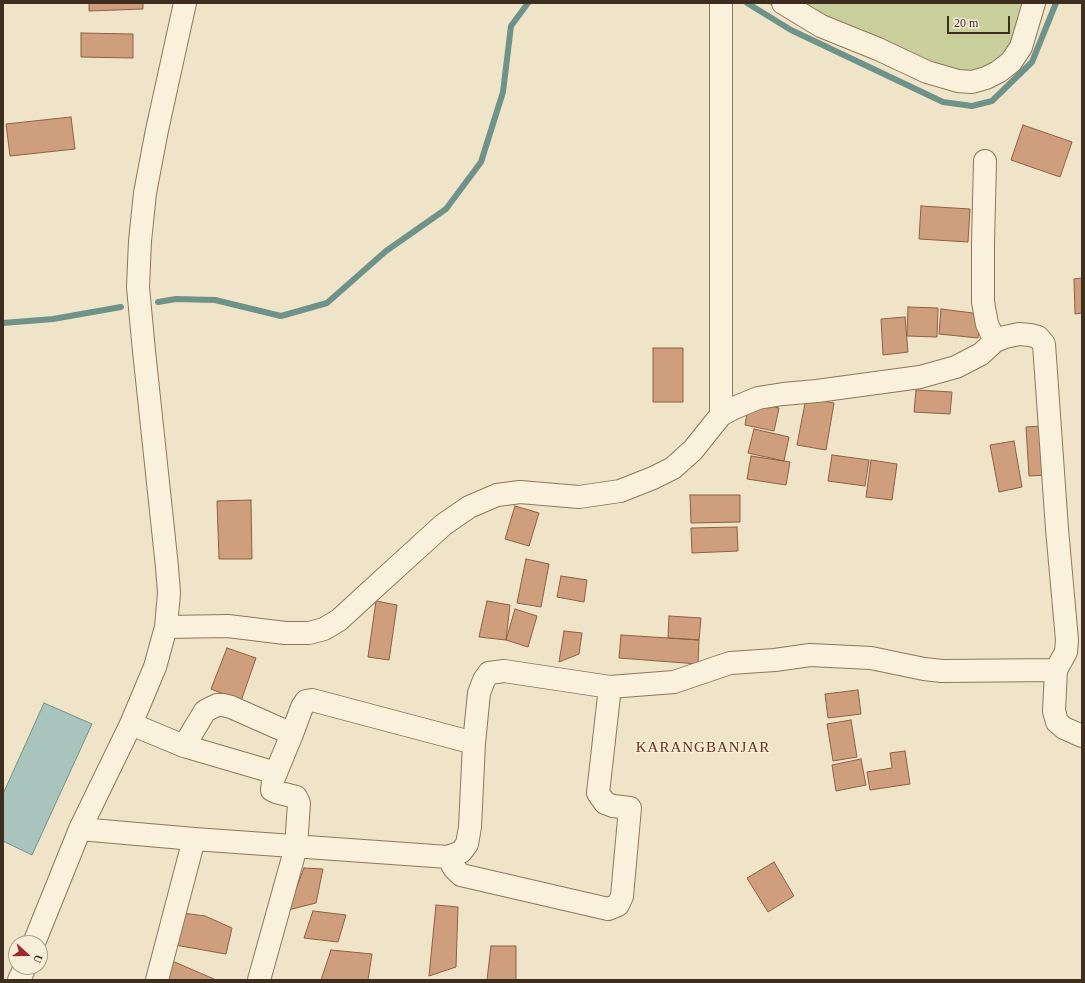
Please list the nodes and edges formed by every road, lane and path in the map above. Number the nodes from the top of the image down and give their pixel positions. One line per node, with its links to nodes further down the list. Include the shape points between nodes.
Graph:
1 (185, 3): 8 (street, via 144,193 138,279 168,566)
2 (721, 3): 7 (street)
3 (783, 3): 4 (street, via 821,26 927,72 958,81 972,82 998,72 1011,62 1021,47)
4 (1034, 3)
5 (985, 161): 6 (street, via 983,302 987,324)
6 (995, 341): 7 (street, via 981,354 956,367 920,378 758,398); 9 (street, via 1019,334 1038,337 1044,344 1067,640 1066,652)
7 (721, 415): 8 (street, via 693,450 673,468 620,491 579,497 520,492 497,495 469,507 443,525 339,620 324,629 309,633 285,633 228,626)
8 (166, 627): 11 (street, via 155,666)
9 (1056, 670): 10 (street, via 942,671 871,658 810,655 730,663 674,682); 13 (street, via 1054,710 1057,722)
10 (610, 687): 14 (street, via 504,671 489,673 479,693); 20 (street, via 598,793 605,803 630,808 622,896 618,905 608,909 461,875)
11 (131, 724): 15 (street); 17 (street)
12 (292, 734): 14 (street, via 302,707 306,701 312,700); 15 (street, via 223,704 205,711); 16 (street)
13 (1082, 736)
14 (474, 743): 20 (street, via 467,844 461,852)
15 (184, 746): 16 (street)
16 (276, 773): 19 (street, via 272,790 296,797 299,803)
17 (80, 829): 18 (street); 21 (street)
18 (194, 839): 19 (street); 22 (street)
19 (296, 847): 20 (street); 23 (street)
20 (448, 857)
21 (37, 935)
22 (157, 980)
23 (259, 980)

